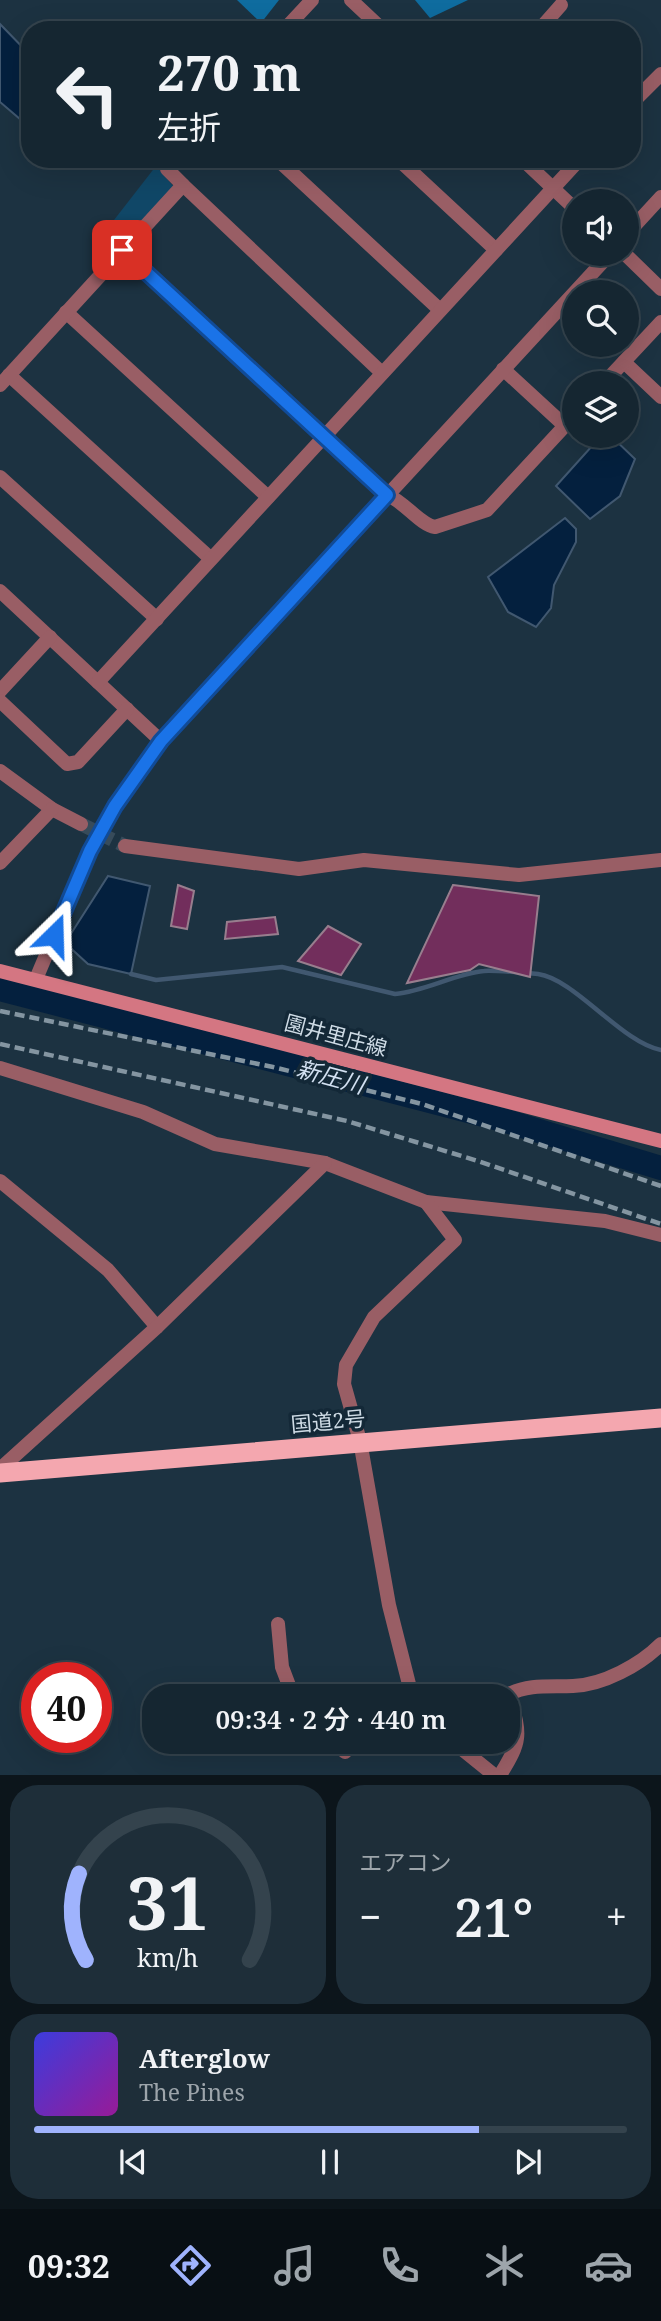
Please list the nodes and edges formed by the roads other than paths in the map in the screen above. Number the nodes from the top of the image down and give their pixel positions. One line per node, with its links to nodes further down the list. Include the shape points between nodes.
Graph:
1 (312, 0): 4 (street)
2 (351, 0): 5 (street)
3 (561, 5): 6 (street)
4 (292, 21)
5 (373, 21)
6 (547, 21)
7 (661, 74): 8 (street)
8 (641, 94)
9 (167, 168): 14 (street)
10 (287, 168): 24 (street)
11 (408, 168): 20 (street)
12 (532, 168): 15 (street)
13 (572, 168): 15 (street)
14 (183, 185): 19 (street); 30 (street)
15 (554, 189): 16 (street); 20 (street)
16 (562, 197)
17 (661, 197): 18 (street)
18 (639, 221)
19 (122, 250): 25 (street); 35 (street)
20 (496, 250): 24 (street)
21 (599, 266): 28 (street)
22 (637, 266): 23 (street)
23 (661, 289)
24 (439, 310): 30 (street)
25 (66, 312): 31 (street); 38 (street)
26 (661, 322): 27 (street)
27 (624, 362): 29 (street); 32 (street)
28 (503, 369): 33 (street); 37 (street)
29 (615, 371)
30 (382, 373): 35 (street)
31 (5, 380): 39 (street)
32 (661, 397)
33 (562, 415)
34 (562, 429): 37 (street, via 487,510 428,526 401,500)
35 (324, 436): 37 (street); 38 (street)
36 (0, 477): 41 (street)
37 (387, 495): 47 (street)
38 (268, 497): 39 (street)
39 (210, 558): 41 (street)
40 (0, 591): 42 (street)
41 (157, 619): 43 (street)
42 (50, 637): 43 (street); 44 (street)
43 (98, 682): 46 (street)
44 (0, 691)
45 (0, 701): 46 (street, via 67,764 78,762)
46 (127, 709): 47 (street)
47 (161, 741): 55 (street, via 90,851)
48 (0, 771): 49 (street)
49 (52, 809): 50 (street); 53 (street)
50 (81, 824)
51 (125, 846): 52 (street, via 299,869 364,860 519,875)
52 (661, 860)
53 (0, 863)
54 (0, 971): 55 (main road, 園井里庄線)
55 (36, 979): 57 (main road, 園井里庄線)
56 (0, 1068): 58 (street, via 143,1112 215,1144)
57 (661, 1141)
58 (325, 1163): 60 (street); 62 (street)
59 (0, 1181): 62 (street, via 108,1270)
60 (426, 1202): 61 (street, via 605,1221); 64 (street, via 455,1240 374,1317 346,1365 344,1384)
61 (661, 1235)
62 (158, 1327): 65 (street)
63 (661, 1418): 64 (highway, 国道2号)
64 (360, 1441): 65 (highway, 国道2号); 69 (street)
65 (0, 1471)
66 (278, 1624): 68 (street)
67 (661, 1644): 72 (street, via 644,1660 598,1680 577,1686 523,1687 509,1694 518,1725 517,1748)
68 (288, 1684)
69 (406, 1684)
70 (468, 1754): 71 (street)
71 (494, 1775)
72 (500, 1775)

